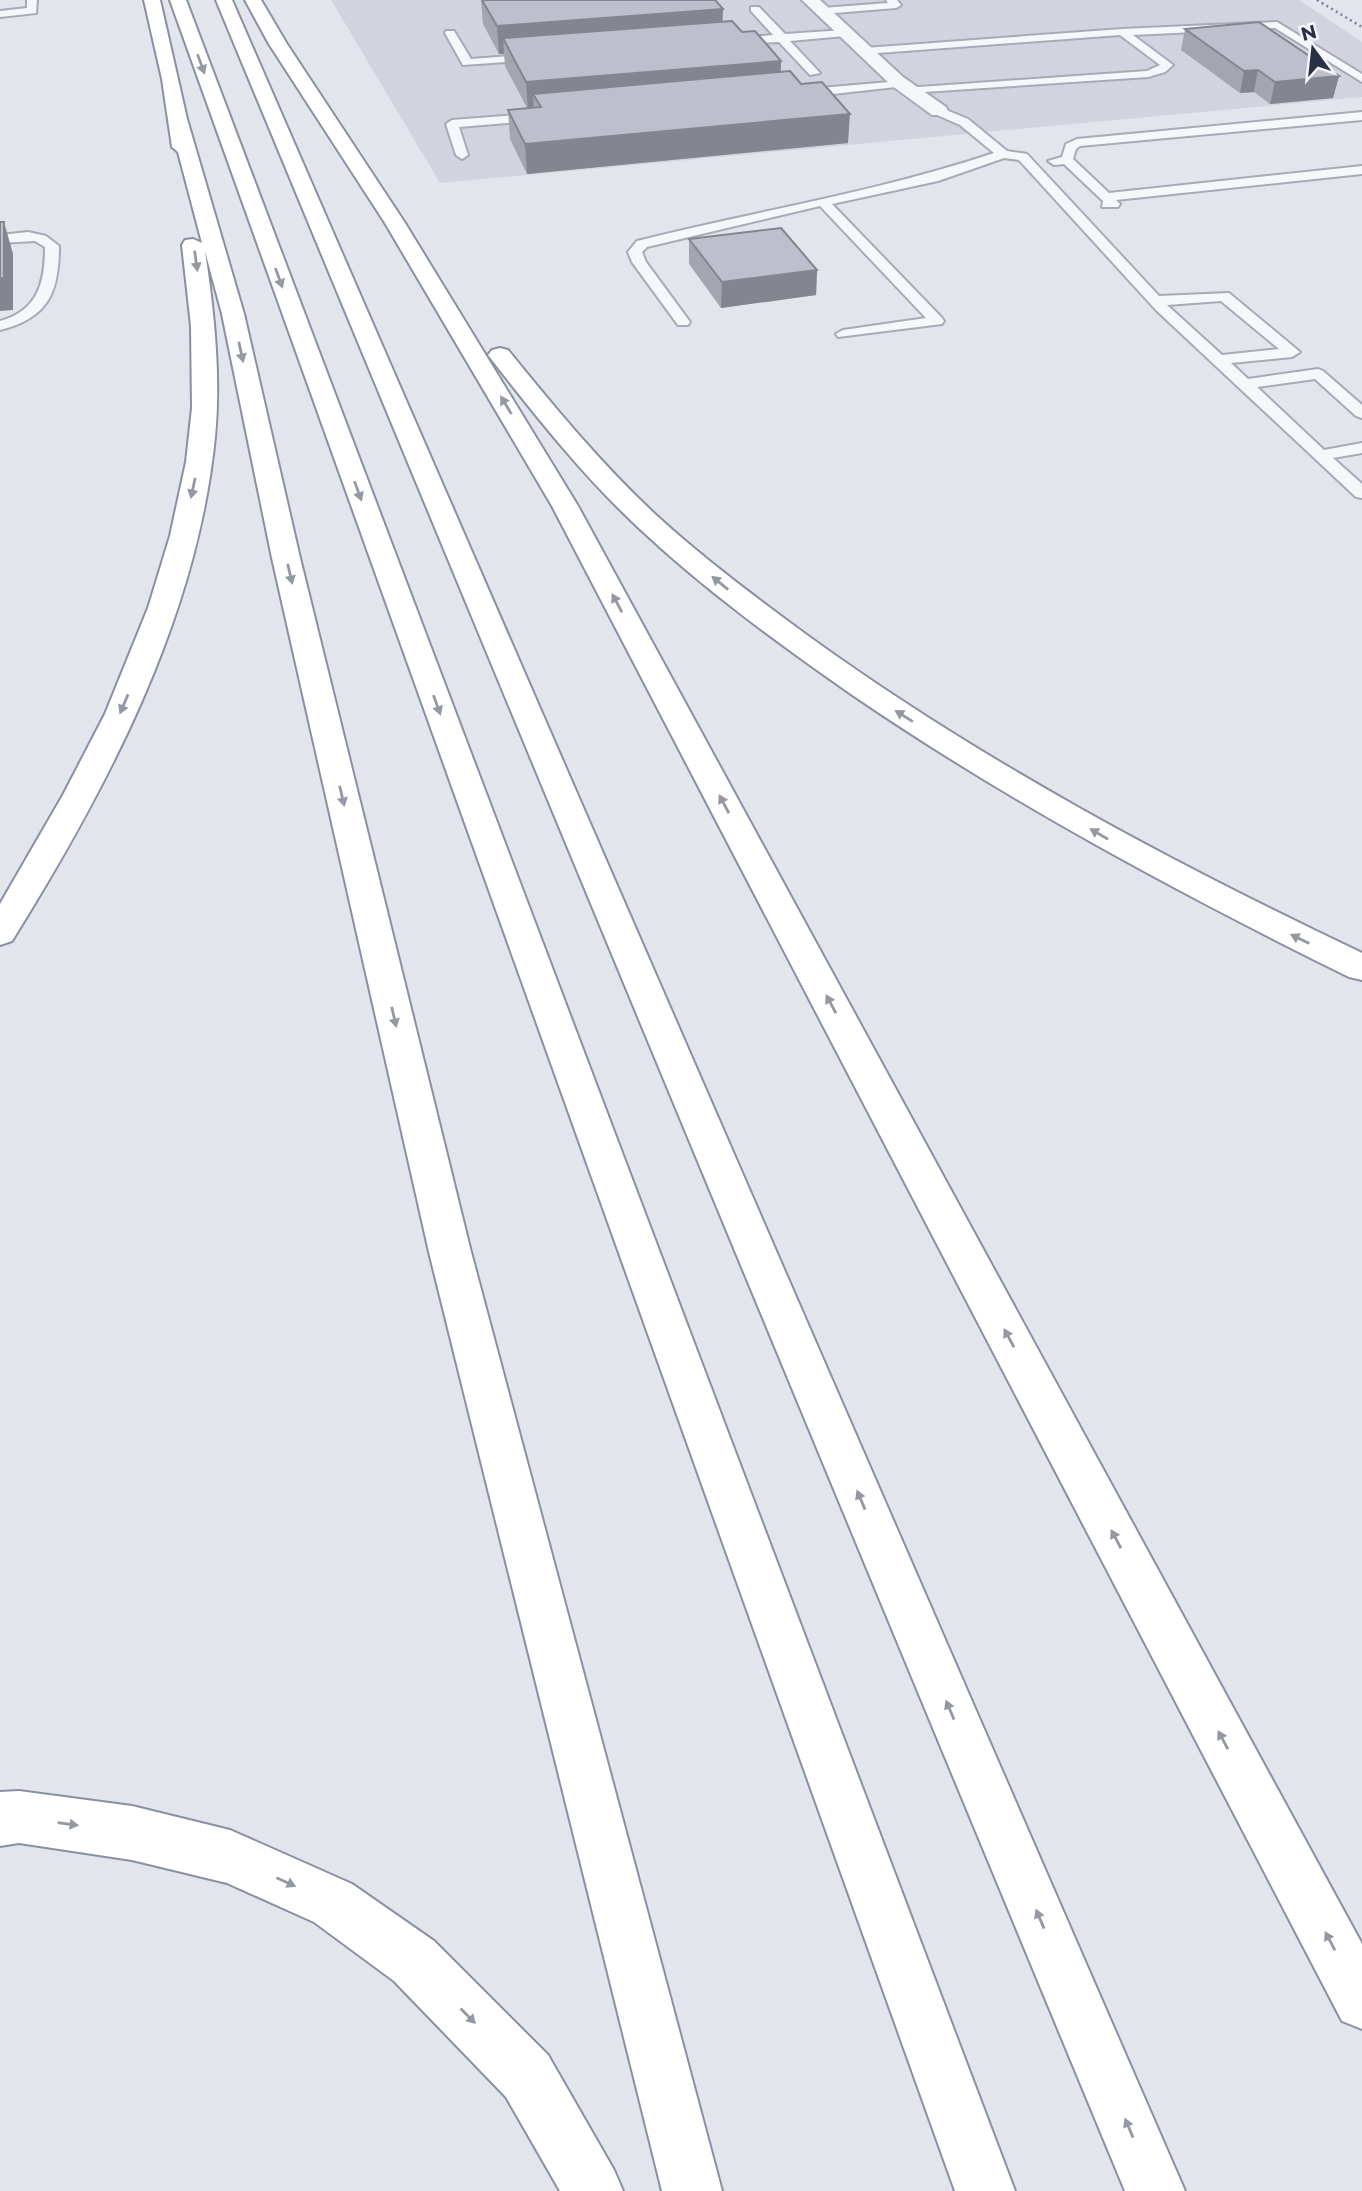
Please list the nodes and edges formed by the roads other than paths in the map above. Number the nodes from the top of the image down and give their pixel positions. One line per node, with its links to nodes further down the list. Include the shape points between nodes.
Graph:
1 (32, 0): 9 (lane, via 32,11)
2 (152, 0): 24 (highway)
3 (178, 0): 51 (highway, one-way to 51)
4 (224, 0): 52 (highway, one-way to 4)
5 (253, 0): 33 (highway)
6 (891, 0): 7 (lane, via 896,5)
7 (816, 5): 12 (street)
8 (755, 9): 13 (lane)
9 (0, 14)
10 (1122, 32): 15 (lane); 18 (lane, via 1277,25); 19 (lane, via 1167,65 1148,74)
11 (450, 33): 16 (lane, via 467,63)
12 (845, 33): 13 (lane); 15 (street)
13 (783, 38): 14 (lane); 17 (lane)
14 (714, 43)
15 (865, 51): 19 (street)
16 (549, 56)
17 (814, 73)
18 (1362, 79)
19 (905, 87): 20 (lane); 21 (street)
20 (780, 96)
21 (939, 111): 25 (lane, via 964,122)
22 (547, 116): 26 (lane, via 452,124)
23 (1362, 116): 27 (lane, via 1077,143 1070,147)
24 (179, 121): 45 (highway, one-way to 45, via 201,296 204,388 199,459 184,528 138,672 105,747); 50 (highway, one-way to 50, via 233,314 292,586 453,1265)
25 (1003, 154): 28 (lane, via 1023,157); 31 (lane, via 933,178)
26 (462, 155)
27 (1067, 160): 28 (lane); 30 (lane)
28 (1028, 163): 32 (lane)
29 (1362, 170): 30 (lane)
30 (1105, 197): 32 (lane, via 1113,204)
31 (823, 202): 36 (lane, via 642,244 635,252 639,262); 38 (lane, via 937,321)
32 (1070, 207): 35 (lane)
33 (395, 223): 46 (highway, one-way to 33, via 1147,861 1039,800 897,712 723,585 586,460); 48 (highway, one-way to 33, via 565,506)
34 (0, 239): 37 (lane, via 32,237 51,243 53,274 36,308 16,323)
35 (1156, 302): 39 (lane); 39 (lane, via 1224,296 1292,352)
36 (683, 322)
37 (0, 326)
38 (843, 334)
39 (1219, 360): 40 (lane)
40 (1245, 384): 41 (lane, via 1318,374); 43 (lane)
41 (1362, 413)
42 (1362, 448): 43 (lane)
43 (1321, 455): 44 (lane)
44 (1362, 493)
45 (0, 933)
46 (1362, 968)
47 (0, 1819): 49 (highway, one-way to 49, via 19,1817 132,1833 218,1854 333,1903 414,1961 527,2076)
48 (1362, 2001)
49 (593, 2191)
50 (692, 2191)
51 (985, 2191)
52 (1155, 2191)

